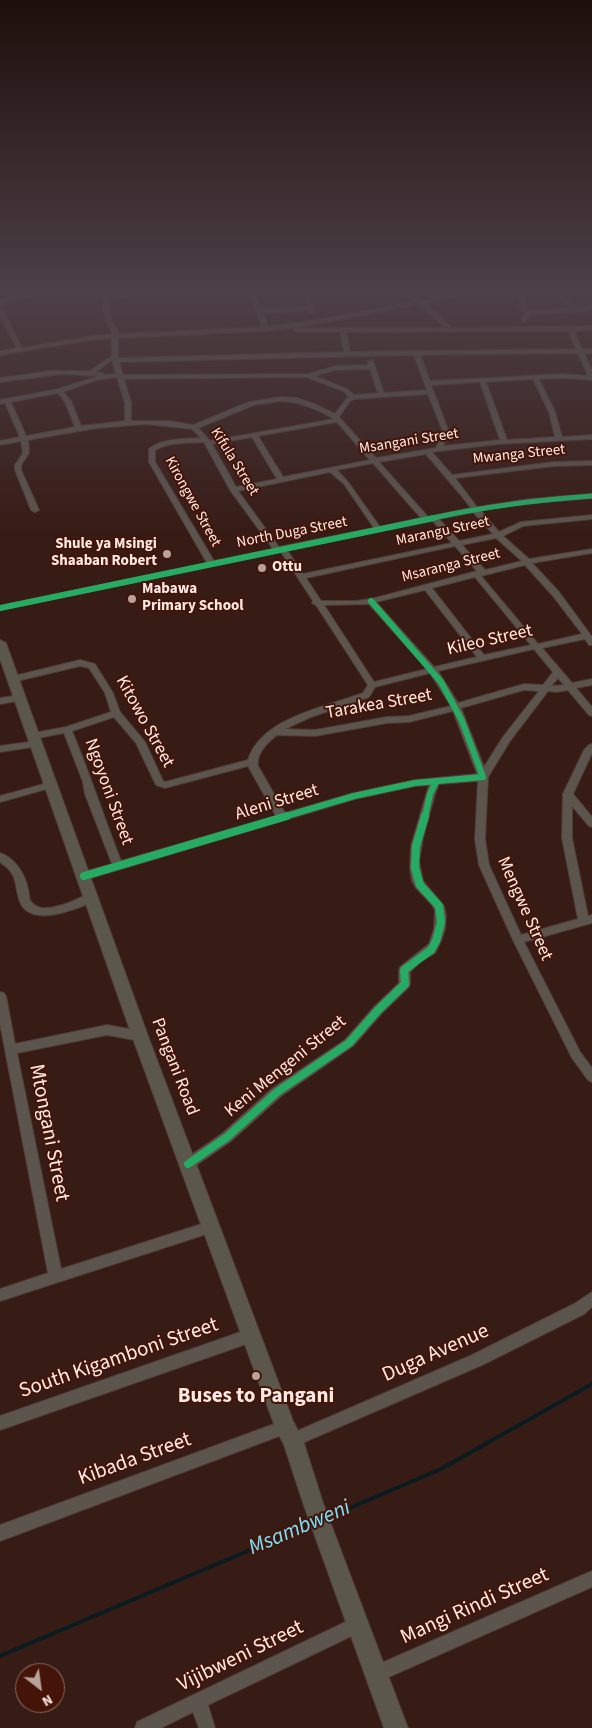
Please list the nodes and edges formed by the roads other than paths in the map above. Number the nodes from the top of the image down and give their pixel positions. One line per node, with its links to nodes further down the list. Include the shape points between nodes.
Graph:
1 (91, 372): 16 (street)
2 (89, 373): 18 (street)
3 (94, 373): 10 (street)
4 (120, 373): 11 (street)
5 (221, 373): 12 (street)
6 (317, 373): 9 (street)
7 (375, 373): 21 (street)
8 (424, 373): 19 (street)
9 (308, 375): 12 (street); 22 (street)
10 (111, 376): 11 (street); 16 (street)
11 (121, 376): 12 (street); 25 (street, via 128,403)
12 (221, 376)
13 (535, 378): 14 (street); 17 (street); 31 (street, via 552,412)
14 (592, 378)
15 (0, 380): 18 (street)
16 (85, 380): 18 (street)
17 (482, 380): 19 (street); 33 (street)
18 (58, 383): 23 (street); 27 (street)
19 (428, 383): 20 (street)
20 (430, 392): 21 (street); 35 (street, via 446,432)
21 (381, 394): 22 (street)
22 (353, 396): 24 (street)
23 (4, 401): 30 (street)
24 (337, 419): 26 (street, via 297,400 266,399); 28 (street); 37 (street)
25 (128, 423): 26 (street, Kifula Street); 27 (street, Kifula Street)
26 (194, 427): 32 (street, Kifula Street)
27 (79, 428): 30 (street, Kifula Street)
28 (255, 436): 32 (street); 41 (street)
29 (592, 437): 31 (street, Msangani Street)
30 (24, 438): 34 (street, Kifula Street); 45 (street, via 26,453 18,470)
31 (559, 439): 33 (street, Msangani Street)
32 (207, 441): 42 (street, Kifula Street); 54 (street, Kirongwe Street, via 157,446 152,450 152,462)
33 (504, 442): 35 (street, Msangani Street)
34 (0, 443)
35 (439, 450): 36 (street, Msangani Street)
36 (428, 452): 37 (street, Msangani Street); 40 (street)
37 (376, 461): 39 (street, Msangani Street); 47 (street, via 407,499)
38 (592, 463): 40 (street, Mwanga Street, via 554,464)
39 (331, 469): 41 (street, Msangani Street); 48 (street, via 346,483)
40 (449, 477): 44 (street)
41 (281, 480): 42 (street, Msangani Street)
42 (234, 490): 51 (street, Kifula Street)
43 (592, 496): 44 (street, North Duga Street)
44 (475, 509): 47 (street, North Duga Street); 49 (street)
45 (34, 510)
46 (592, 517): 49 (street, Marangu Street, via 521,524)
47 (431, 519): 48 (street, North Duga Street); 50 (street)
48 (379, 530): 51 (street, North Duga Street)
49 (498, 535): 50 (street, Marangu Street); 53 (street)
50 (457, 544): 55 (street); 56 (street, Marangu Street)
51 (279, 549): 54 (street, North Duga Street); 56 (street, Kifula Street)
52 (592, 551): 53 (street, Msaranga Street)
53 (527, 562): 55 (street, Msaranga Street); 61 (street, via 556,594)
54 (211, 563): 60 (street, North Duga Street)
55 (478, 573): 57 (street, Msaranga Street); 63 (street)
56 (300, 577): 59 (street, Kifula Street)
57 (426, 586): 58 (street, Msaranga Street); 64 (street)
58 (371, 601): 59 (street, Msaranga Street); 65 (street)
59 (316, 603): 69 (street, Kifula Street)
60 (0, 608)
61 (589, 639): 63 (street, Kileo Street)
62 (0, 643): 67 (main road, Pangani Road)
63 (538, 647): 64 (street, Kileo Street); 66 (street)
64 (482, 658): 65 (street, Kileo Street)
65 (433, 671): 69 (street, Kileo Street); 74 (street)
66 (558, 673): 70 (street, Mengwe Street); 71 (street)
67 (13, 679): 72 (main road, Pangani Road); 76 (street, Kitowo Street, via 64,665 88,664 109,693)
68 (592, 682): 71 (street, Tarakea Street)
69 (372, 685): 78 (street, via 366,696 298,719)
70 (546, 688): 71 (street, Tarakea Street); 74 (street, Tarakea Street, via 524,687); 83 (street, Mengwe Street, via 506,739)
71 (569, 688): 75 (street)
72 (20, 698): 73 (street); 79 (main road, Pangani Road)
73 (0, 701)
74 (456, 708): 78 (street, Tarakea Street, via 409,719 315,733); 83 (street)
75 (592, 712)
76 (116, 713): 77 (street, Ngoyoni Street); 82 (street, Kitowo Street, via 140,742 159,783 165,785)
77 (67, 730): 79 (street, Ngoyoni Street); 91 (street, Ngoyoni Street)
78 (275, 732): 82 (street, via 262,744)
79 (35, 740): 81 (street, Ngoyoni Street); 85 (main road, Pangani Road)
80 (592, 747): 86 (street)
81 (0, 749)
82 (252, 762): 88 (street)
83 (483, 778): 84 (street, Aleni Street); 95 (street, Mengwe Street, via 480,839 484,865)
84 (436, 782): 88 (street, Aleni Street, via 386,788); 100 (street, Keni Mengeni Street, via 430,789 428,808 416,840 415,857 415,876 442,914 432,950 404,970 405,984 349,1043 277,1092 227,1136)
85 (51, 785): 87 (street); 92 (main road, Pangani Road)
86 (568, 794): 89 (street); 94 (street, via 567,838)
87 (0, 799)
88 (282, 817): 91 (street, Aleni Street)
89 (592, 824)
90 (0, 858): 93 (street, via 18,872 26,902 34,911 64,909)
91 (118, 866): 92 (street, Aleni Street)
92 (84, 876): 93 (main road, Pangani Road)
93 (92, 897): 97 (main road, Pangani Road)
94 (588, 920): 95 (street)
95 (518, 940): 99 (street, Mengwe Street, via 576,1054)
96 (0, 996): 98 (street, Mtongani Street)
97 (140, 1036): 98 (street, via 108,1030); 100 (main road, Pangani Road)
98 (11, 1050): 102 (street, Mtongani Street)
99 (592, 1077)
100 (188, 1164): 101 (main road, Pangani Road)
101 (211, 1227): 102 (street); 105 (main road, Pangani Road)
102 (56, 1278): 103 (street)
103 (0, 1295)
104 (592, 1298): 107 (street, Duga Avenue, via 579,1309 477,1360)
105 (252, 1335): 106 (street, South Kigamboni Street); 107 (main road, Pangani Road)
106 (0, 1423)
107 (289, 1433): 108 (street, Kibada Street); 110 (main road, Pangani Road)
108 (0, 1532)
109 (592, 1579): 111 (street, Mangi Rindi Street)
110 (358, 1624): 111 (main road, Pangani Road); 112 (street, Vijibweni Street)
111 (376, 1674): 115 (main road, Pangani Road)
112 (198, 1701): 113 (street, Vijibweni Street); 114 (street)
113 (143, 1728)
114 (207, 1728)
115 (396, 1728)

